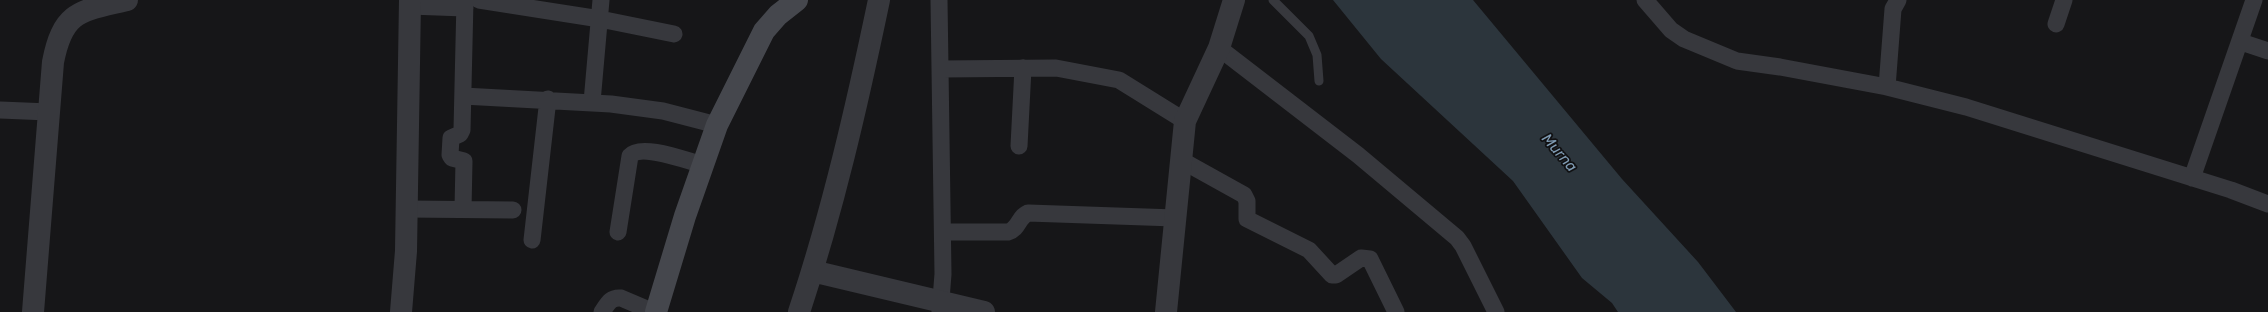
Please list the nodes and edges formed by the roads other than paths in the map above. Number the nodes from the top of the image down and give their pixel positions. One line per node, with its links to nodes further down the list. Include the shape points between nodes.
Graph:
1 (127, 0): 28 (street, via 85,10 72,18 63,28 53,62)
2 (601, 0): 14 (street)
3 (797, 0): 30 (main road, via 778,15 764,31)
4 (879, 0): 43 (street, via 853,122)
5 (939, 0): 21 (street)
6 (1234, 0): 18 (street)
7 (1272, 0): 22 (lane, via 1309,36 1317,55)
8 (1646, 0): 23 (street, via 1671,30 1684,39 1737,61 1780,66)
9 (1898, 0): 23 (street, via 1893,9)
10 (2064, 0): 15 (street)
11 (2254, 0): 17 (street)
12 (410, 3): 13 (street); 36 (street)
13 (470, 3): 14 (street); 24 (street)
14 (600, 20): 16 (street); 26 (street)
15 (2056, 24)
16 (674, 34)
17 (2241, 42): 19 (street); 34 (street)
18 (1219, 48): 29 (street); 53 (street, via 1358,155 1457,238)
19 (2268, 51)
20 (1023, 68): 21 (street); 29 (street, via 1056,68 1119,80); 31 (street)
21 (941, 69): 41 (street)
22 (1319, 80)
23 (1887, 87): 34 (street, via 1966,107)
24 (463, 96): 25 (street); 37 (street, via 461,132 451,138 450,155 464,162)
25 (548, 99): 26 (street); 42 (street)
26 (592, 102): 30 (street, via 663,111)
27 (0, 110): 28 (street)
28 (49, 112): 45 (street)
29 (1185, 121): 32 (street)
30 (717, 125): 33 (main road)
31 (1019, 146)
32 (1181, 160): 39 (street); 52 (street, via 1244,195 1247,201 1247,219 1302,245 1314,254 1332,275 1336,275 1361,258 1370,260)
33 (703, 165): 40 (street, via 642,150 632,153); 48 (main road)
34 (2192, 178): 35 (street)
35 (2268, 204)
36 (407, 208): 37 (street); 46 (street)
37 (464, 209): 38 (street)
38 (513, 210)
39 (1175, 218): 41 (street, via 1032,212 1024,214 1016,228 1008,232); 51 (street)
40 (618, 232)
41 (943, 232): 44 (street)
42 (532, 240)
43 (812, 271): 44 (street); 49 (street)
44 (940, 307): 50 (street)
45 (33, 312)
46 (401, 312)
47 (602, 312): 48 (street, via 608,302 621,298)
48 (655, 312)
49 (799, 312)
50 (984, 312)
51 (1166, 312)
52 (1396, 312)
53 (1496, 312)

